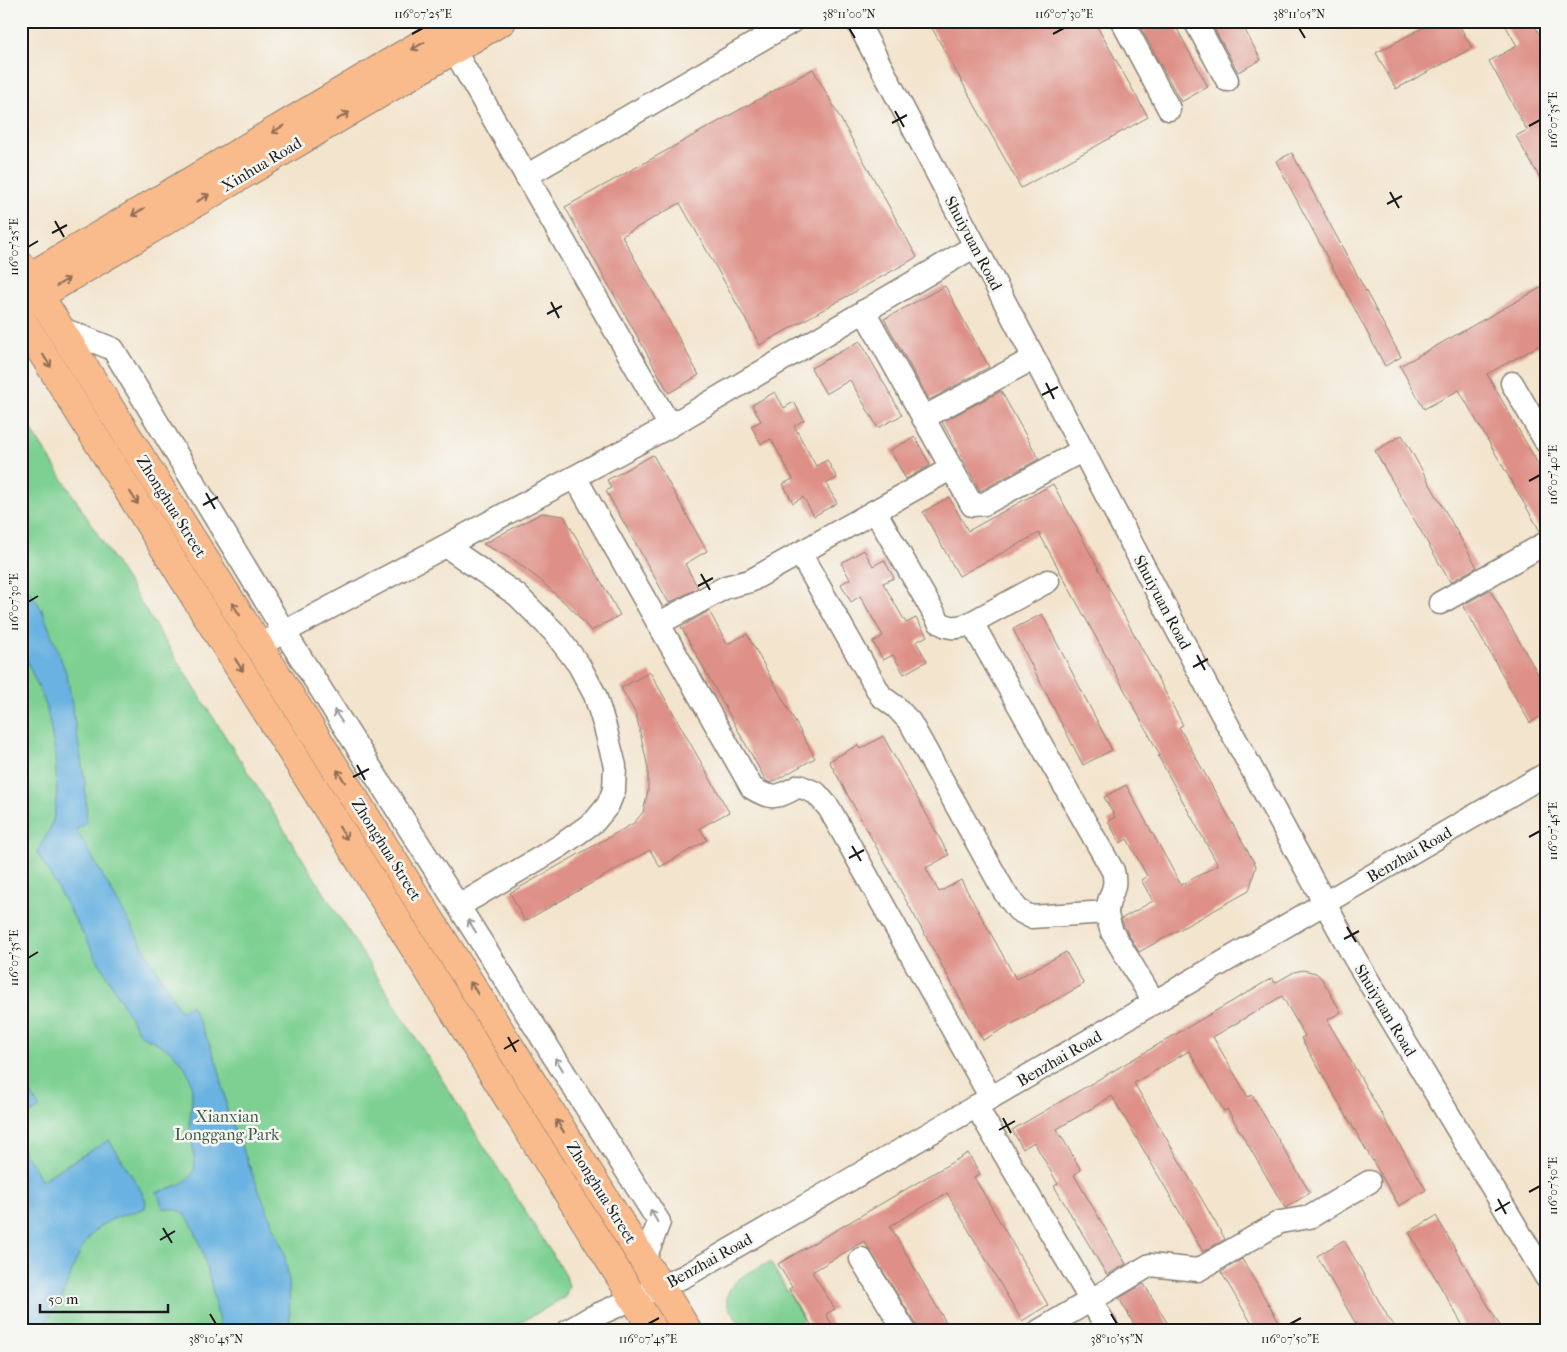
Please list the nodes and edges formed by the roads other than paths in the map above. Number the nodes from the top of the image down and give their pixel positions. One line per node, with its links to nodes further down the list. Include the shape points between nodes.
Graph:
1 (460, 21): 12 (main road, Xinhua Road, one-way to 12)
2 (502, 21): 7 (main road, Xinhua Road)
3 (793, 21): 10 (street)
4 (857, 21): 11 (street, Shuiyuan Road)
5 (1122, 21): 9 (street)
6 (1195, 21): 8 (street)
7 (454, 50): 10 (street); 12 (main road, Xinhua Road, one-way to 7)
8 (1227, 80)
9 (1170, 109)
10 (526, 176): 19 (street)
11 (975, 246): 13 (street); 16 (street, Shuiyuan Road)
12 (26, 286): 15 (main road, Zhonghua Street)
13 (864, 311): 18 (street); 19 (street)
14 (21, 319): 45 (main road, Zhonghua Street, one-way to 45)
15 (60, 328): 32 (street, via 112,349); 33 (main road, Zhonghua Street, one-way to 15)
16 (1034, 358): 18 (street); 21 (street, Shuiyuan Road)
17 (1512, 383): 20 (street)
18 (924, 418): 22 (street)
19 (670, 426): 23 (street)
20 (1546, 442)
21 (1083, 450): 22 (street, via 984,504 972,505); 35 (street, Shuiyuan Road)
22 (952, 468): 24 (street)
23 (574, 477): 26 (street); 31 (street)
24 (874, 512): 27 (street); 30 (street, via 940,622 956,628)
25 (1546, 543): 29 (street)
26 (446, 546): 32 (street); 36 (street, via 517,595 554,632 595,695 615,766 614,790 608,805 595,821 560,846)
27 (800, 553): 31 (street, via 750,581 726,587); 37 (street, via 880,696 910,722 1005,893 1018,910 1031,917)
28 (1048, 581): 30 (street)
29 (1440, 603)
30 (972, 623): 37 (street, via 1113,871 1116,882)
31 (658, 624): 39 (street, via 752,788 766,796 779,796 799,786 816,793 829,808)
32 (285, 633): 33 (street); 36 (street, one-way to 32)
33 (259, 645): 42 (main road, Zhonghua Street, one-way to 33)
34 (1546, 774): 35 (street, Benzhai Road)
35 (1325, 903): 38 (street, Benzhai Road); 43 (street, Shuiyuan Road, via 1354,957)
36 (459, 906): 42 (street, one-way to 36, via 659,1222)
37 (1107, 912): 38 (street, via 1112,932)
38 (1154, 1002): 39 (street, Benzhai Road)
39 (983, 1102): 44 (street, Benzhai Road, via 685,1276); 46 (street)
40 (1369, 1182): 46 (street, via 1310,1217 1280,1222 1198,1270 1150,1266)
41 (862, 1259): 50 (street)
42 (644, 1261): 44 (main road, Zhonghua Street)
43 (1546, 1277)
44 (660, 1287): 45 (street, Benzhai Road); 49 (main road, Zhonghua Street)
45 (634, 1298): 47 (street, Benzhai Road); 48 (main road, Zhonghua Street)
46 (1091, 1300): 51 (street); 52 (street)
47 (568, 1331)
48 (654, 1331)
49 (688, 1331)
50 (904, 1331)
51 (1040, 1331)
52 (1109, 1331)

